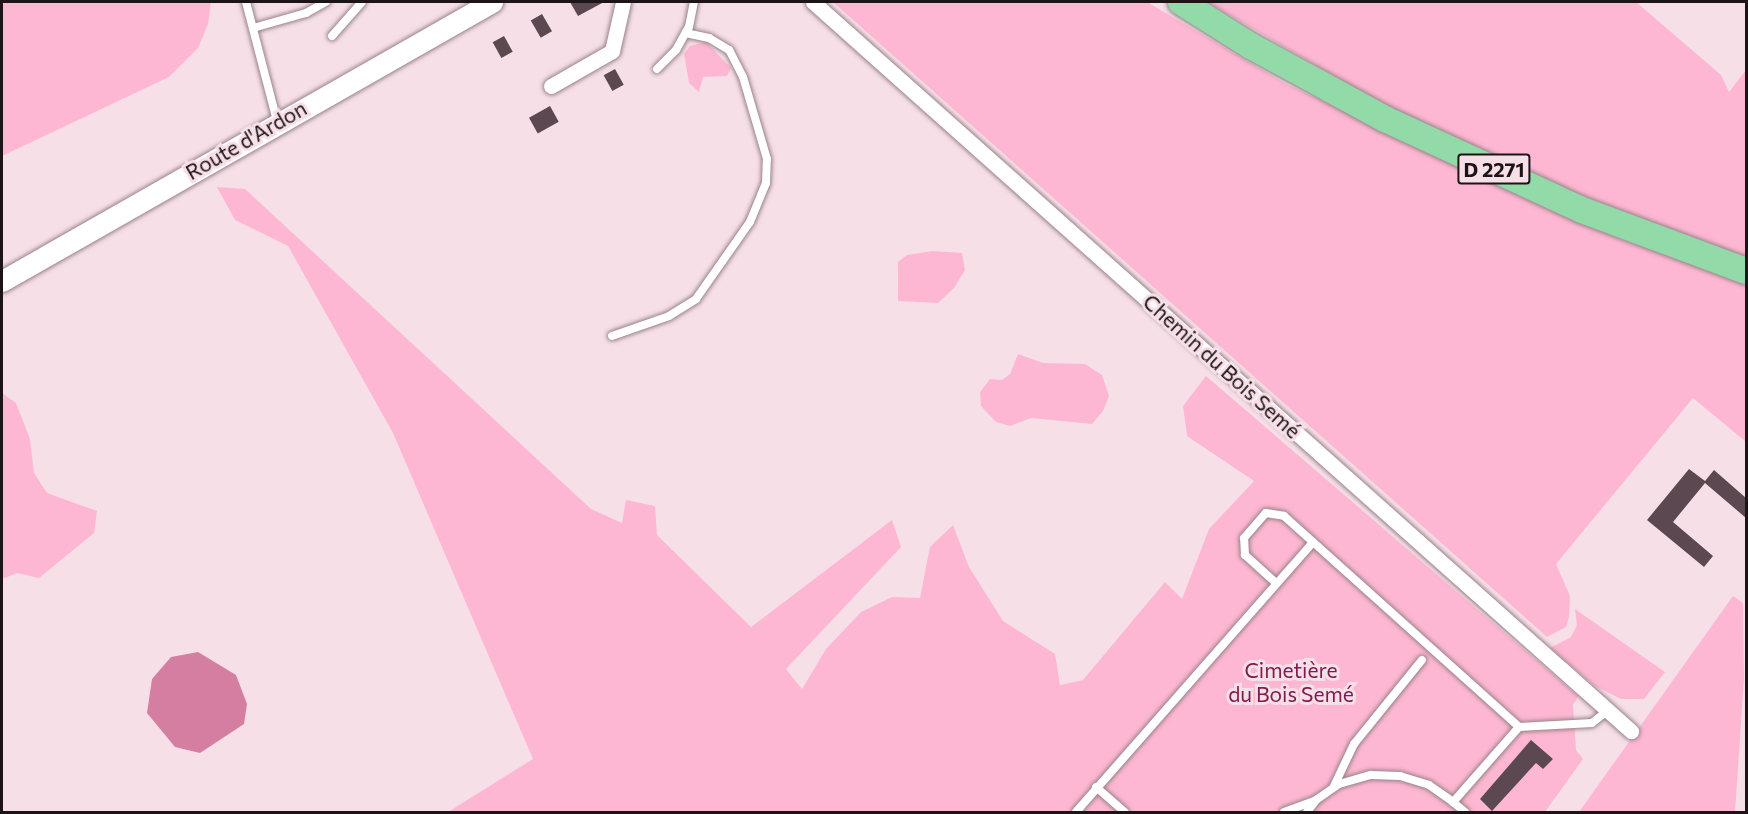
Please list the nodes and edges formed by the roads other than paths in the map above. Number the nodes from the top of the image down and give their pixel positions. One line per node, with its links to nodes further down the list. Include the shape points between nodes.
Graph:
1 (246, 2): 10 (lane)
2 (326, 2): 10 (lane, via 306,14)
3 (361, 2): 12 (lane)
4 (492, 2): 16 (main road, Route d'Ardon)
5 (623, 2): 15 (street, via 612,51)
6 (694, 2): 11 (lane)
7 (813, 2): 23 (street, Chemin du Bois Semé)
8 (1162, 2): 13 (highway)
9 (1181, 2): 13 (highway, D 2271)
10 (253, 28): 16 (lane)
11 (686, 33): 14 (lane); 19 (lane, via 709,38 729,50 743,76 767,159 766,183 750,222 696,299 669,316)
12 (332, 36)
13 (1251, 46): 17 (highway, D 2271, via 1385,119 1562,201)
14 (657, 69)
15 (551, 86)
16 (277, 122): 18 (main road, Route d'Ardon)
17 (1746, 271)
18 (2, 281)
19 (612, 336)
20 (1313, 542): 21 (lane); 21 (lane, via 1284,516 1266,513 1244,538 1245,555); 24 (lane)
21 (1276, 583): 26 (lane)
22 (1422, 660): 27 (lane, via 1354,744)
23 (1608, 710): 24 (lane, via 1592,723); 25 (street, Chemin du Bois Semé)
24 (1520, 728): 29 (lane)
25 (1631, 731)
26 (1096, 787): 30 (lane); 31 (lane)
27 (1334, 788): 28 (lane); 29 (lane, via 1371,775 1400,776 1429,785)
28 (1316, 800): 32 (lane); 33 (lane)
29 (1453, 802): 34 (lane)
30 (1076, 813)
31 (1125, 813)
32 (1284, 813)
33 (1307, 813)
34 (1465, 813)

